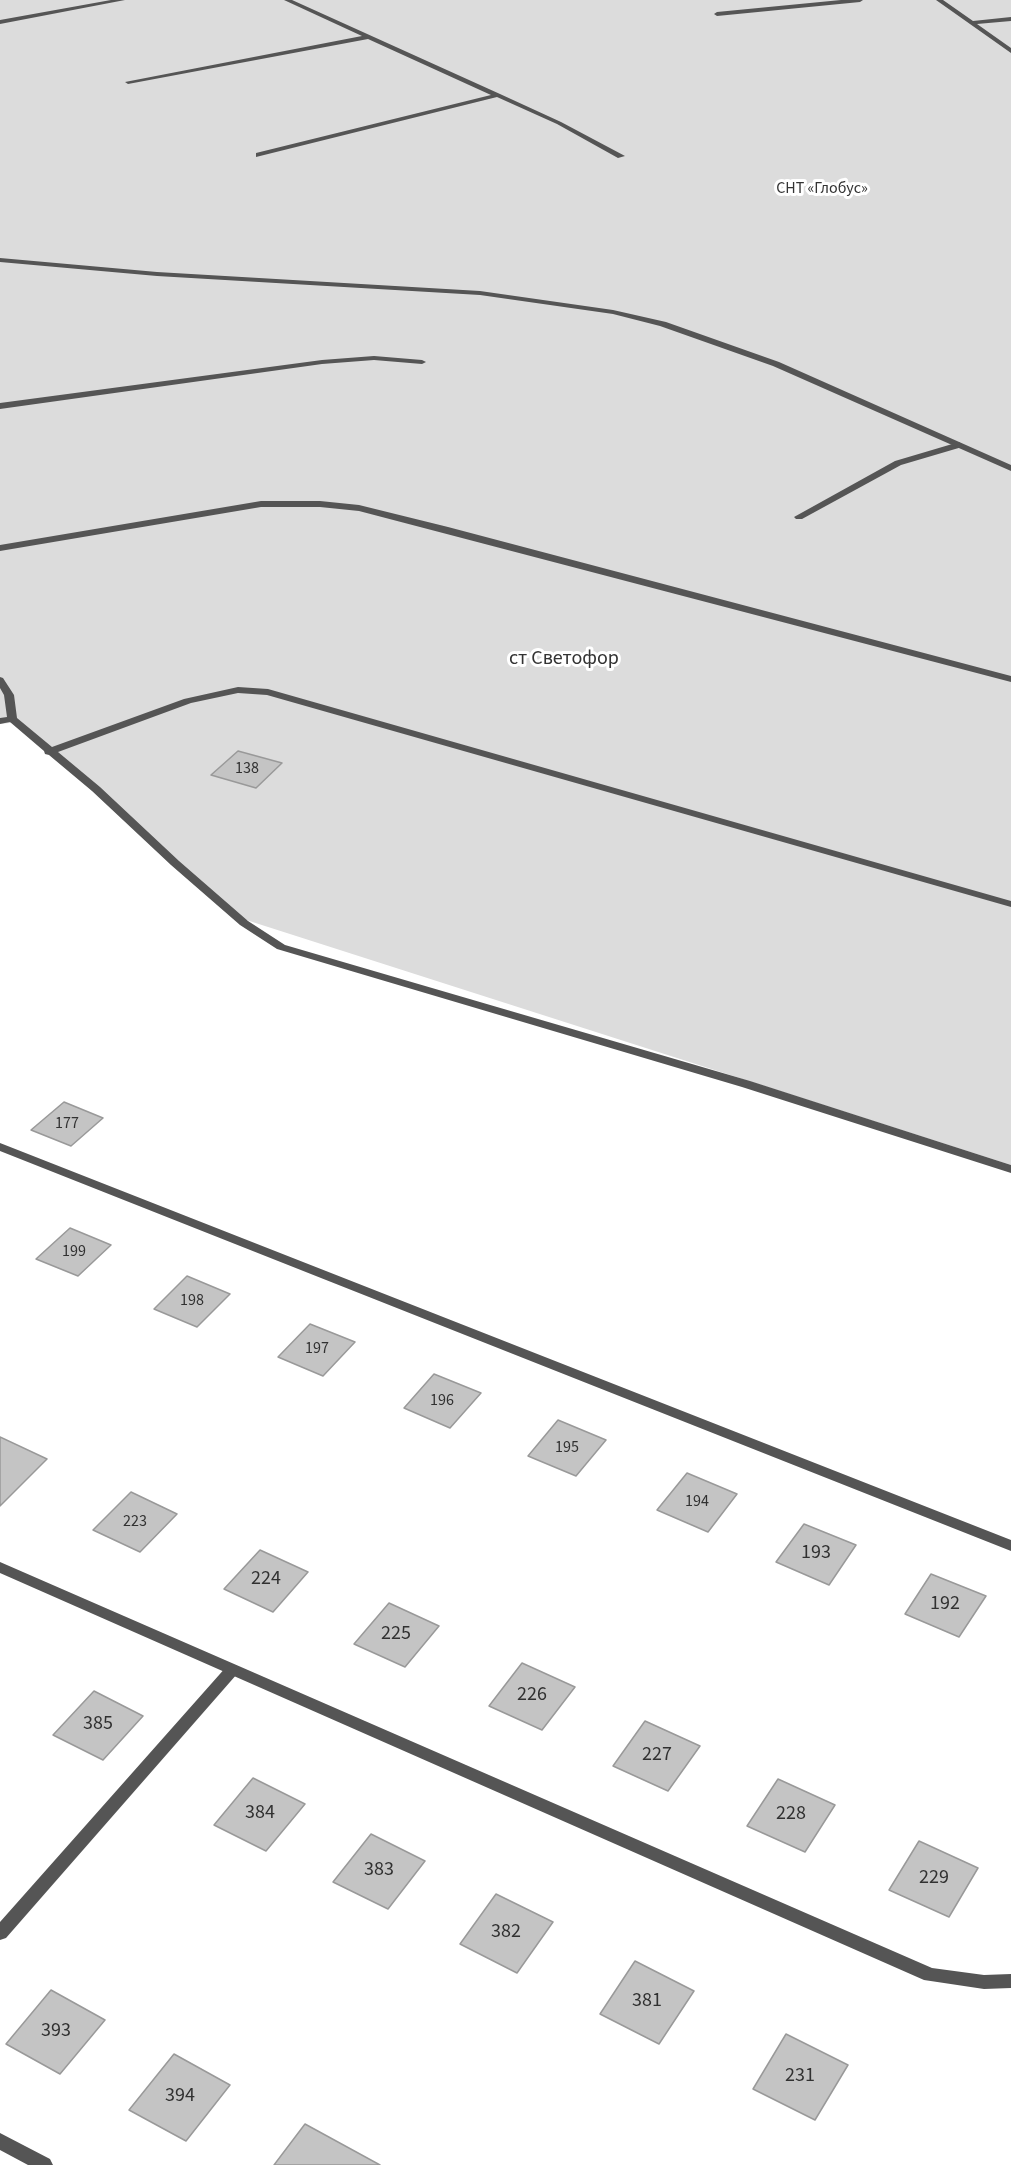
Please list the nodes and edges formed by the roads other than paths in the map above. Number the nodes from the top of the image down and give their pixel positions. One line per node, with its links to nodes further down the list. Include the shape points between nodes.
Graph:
1 (122, 0): 7 (street)
2 (287, 0): 9 (street)
3 (861, 0): 5 (street)
4 (939, 0): 8 (street)
5 (717, 14)
6 (1011, 19): 8 (street)
7 (0, 22)
8 (970, 23): 10 (street)
9 (369, 37): 11 (street); 12 (street)
10 (1011, 51)
11 (128, 82)
12 (498, 95): 13 (street); 14 (street)
13 (259, 155)
14 (621, 156)
15 (0, 260): 18 (street, via 480,293 613,312 663,324 757,356)
16 (422, 362): 17 (street, via 374,358 322,362)
17 (0, 406)
18 (959, 445): 19 (street); 20 (street, via 898,464)
19 (1011, 468)
20 (799, 517)
21 (0, 548): 22 (street, via 261,504 358,508)
22 (1011, 679)
23 (0, 680): 24 (street, via 9,695)
24 (6, 720): 25 (street)
25 (49, 752): 26 (street, via 188,701 238,690 268,692); 28 (street, via 96,789 244,923 281,947 746,1084)
26 (1011, 904)
27 (0, 1147): 29 (street)
28 (1011, 1169)
29 (1011, 1546)
30 (0, 1567): 31 (street)
31 (232, 1671): 32 (street); 33 (street, via 930,1976)
32 (0, 1933)
33 (1011, 1981)
34 (0, 2140): 35 (street)
35 (44, 2165)

